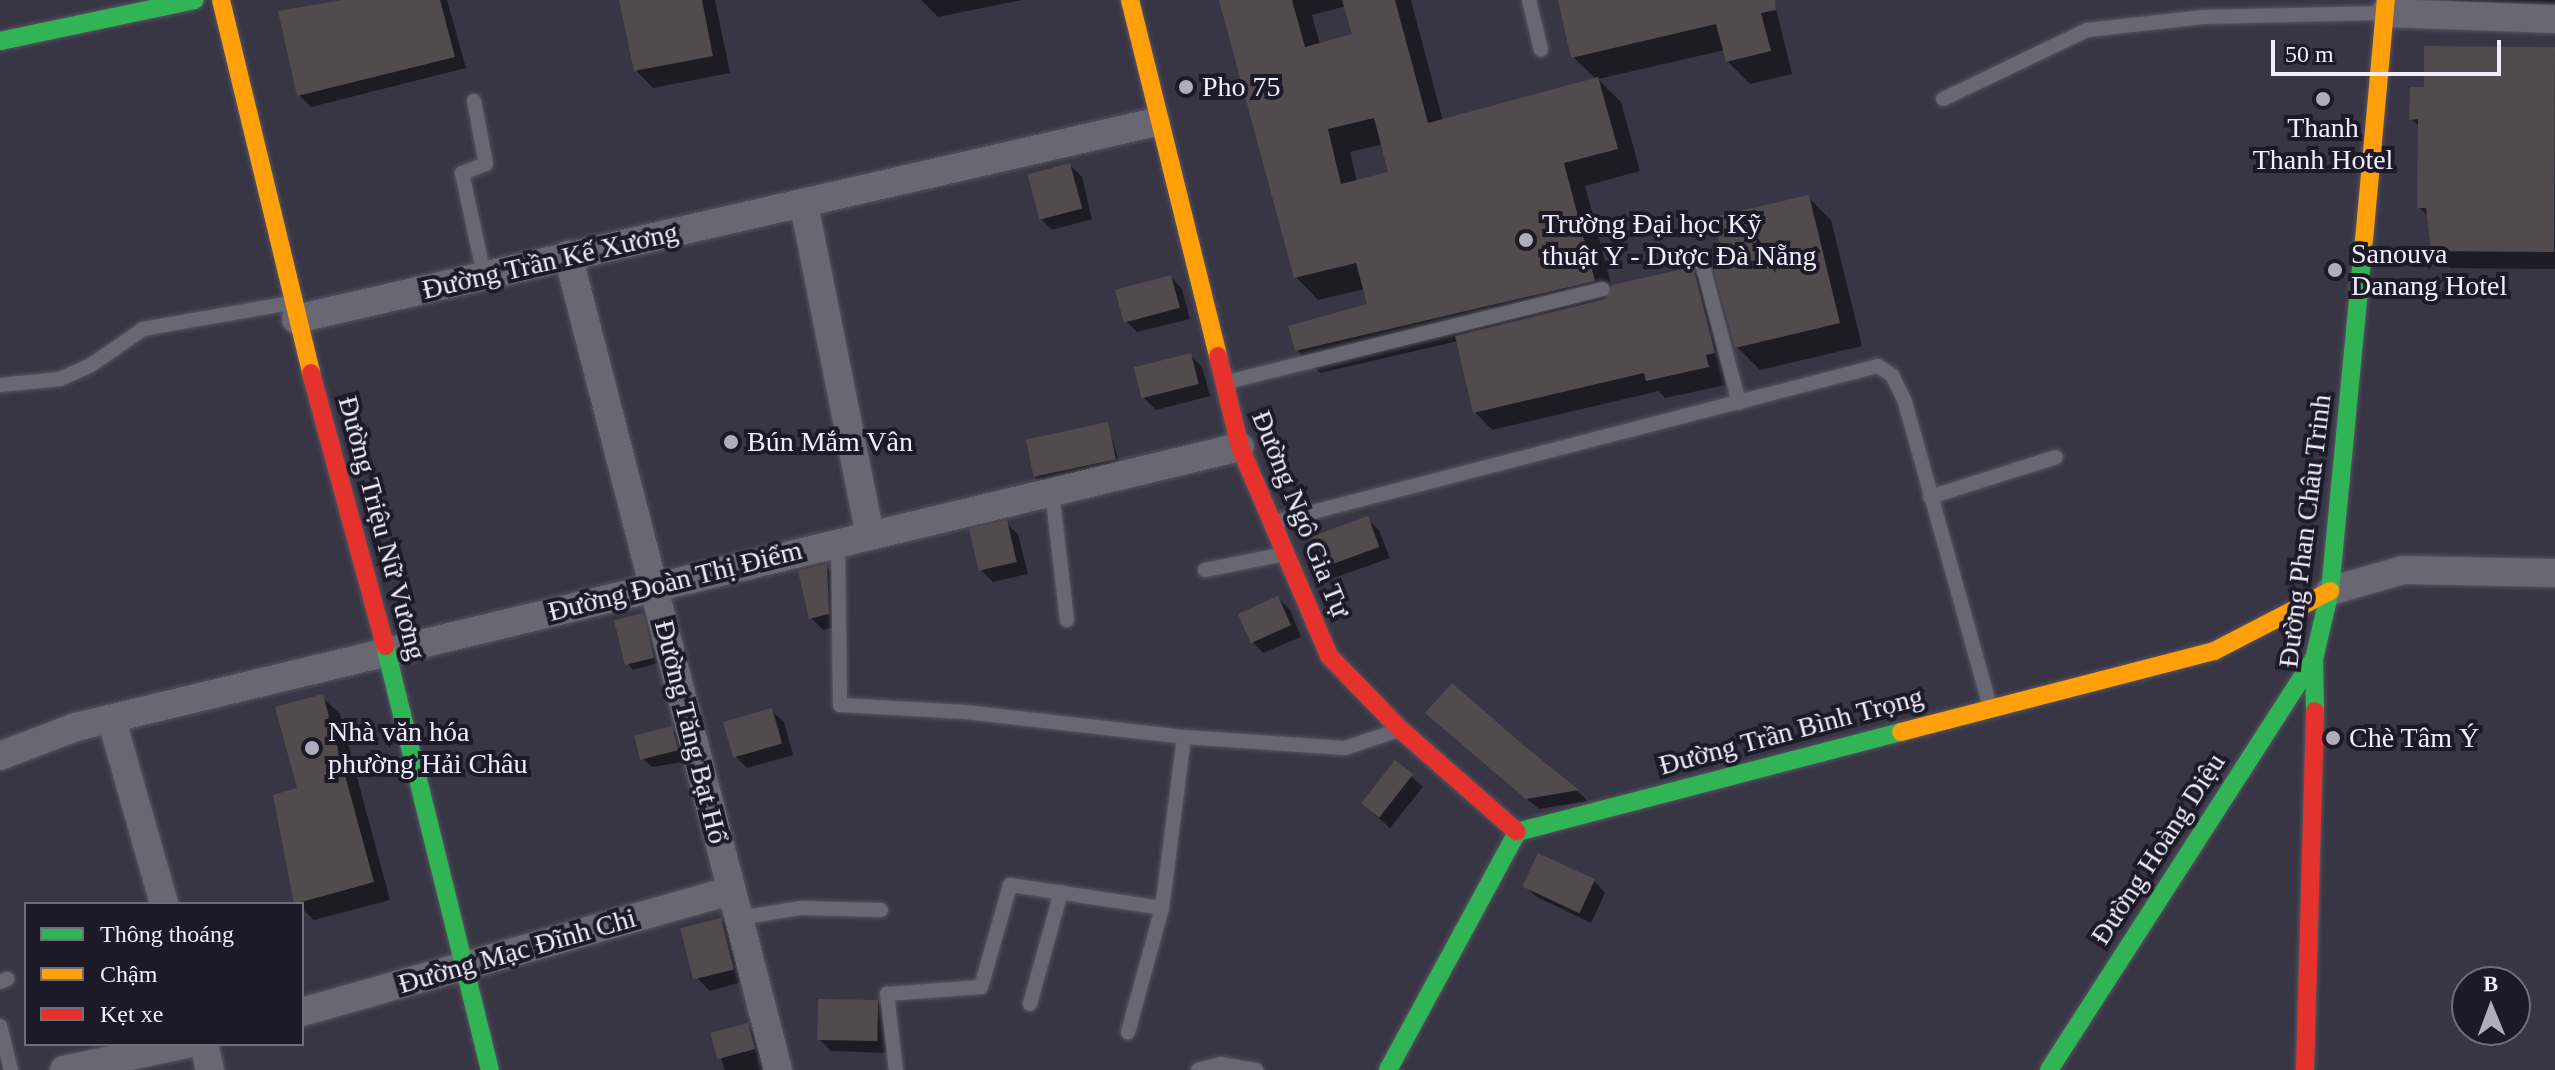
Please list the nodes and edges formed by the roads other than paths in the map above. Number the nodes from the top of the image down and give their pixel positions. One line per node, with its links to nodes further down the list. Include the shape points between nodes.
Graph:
1 (195, 0): 7 (street)
2 (221, 0): 17 (street, Đường Triệu Nữ Vương)
3 (1130, 0): 11 (street, Đường Ngô Gia Tự)
4 (1529, 0): 8 (lane)
5 (2385, 6): 6 (street); 9 (lane, via 2087,30); 32 (street, Đường Phan Châu Trinh)
6 (2555, 19)
7 (0, 41)
8 (1541, 50)
9 (1943, 99)
10 (474, 101): 15 (lane, via 486,164 462,173)
11 (1156, 122): 12 (street, Đường Trần Kế Xương); 18 (street, Đường Ngô Gia Tự)
12 (804, 205): 13 (street, Đường Trần Kế Xương); 26 (street)
13 (568, 255): 15 (street, Đường Trần Kế Xương); 31 (street, Đường Tăng Bạt Hổ)
14 (1701, 259): 20 (lane)
15 (484, 275): 17 (street, Đường Trần Kế Xương)
16 (1603, 289): 18 (lane)
17 (294, 311): 19 (lane, via 143,329 91,365 60,379); 34 (street, Đường Triệu Nữ Vương)
18 (1223, 383): 21 (street, Đường Ngô Gia Tự)
19 (0, 385)
20 (1739, 403): 24 (lane, via 1878,366 1897,382); 25 (lane)
21 (1240, 447): 23 (street, Đường Đoàn Thị Điểm); 25 (street, Đường Ngô Gia Tự)
22 (2056, 457): 24 (lane)
23 (1052, 491): 26 (street, Đường Đoàn Thị Điểm); 33 (lane)
24 (1930, 497): 36 (lane)
25 (1273, 522): 28 (street, Đường Ngô Gia Tự)
26 (870, 534): 27 (street, Đường Đoàn Thị Điểm)
27 (838, 542): 31 (street, Đường Đoàn Thị Điểm); 39 (lane, via 840,705 965,712)
28 (1284, 554): 29 (lane); 38 (street, Đường Ngô Gia Tự, via 1329,656)
29 (1205, 570)
30 (2555, 573): 32 (street, via 2403,570)
31 (653, 586): 34 (street, Đường Đoàn Thị Điểm); 46 (street, Đường Tăng Bạt Hổ)
32 (2330, 591): 35 (street, Đường Phan Châu Trinh); 36 (street, Đường Trần Bình Trọng, via 2214,651)
33 (1067, 620)
34 (387, 653): 37 (street, Đường Đoàn Thị Điểm); 49 (street, Đường Triệu Nữ Vương)
35 (2314, 659): 40 (street, Đường Hoàng Diệu); 42 (street, Đường Phan Châu Trinh)
36 (1990, 708): 43 (street, Đường Trần Bình Trọng)
37 (112, 721): 41 (street, Đường Đoàn Thị Điểm, via 76,727); 45 (street)
38 (1401, 730): 39 (lane, via 1345,748); 43 (street, Đường Ngô Gia Tự)
39 (1184, 737): 47 (lane)
40 (2253, 753): 42 (street); 65 (street, Đường Hoàng Diệu)
41 (0, 756)
42 (2316, 775): 66 (street, Đường Phan Châu Trinh)
43 (1517, 832): 64 (street)
44 (1061, 892): 47 (lane); 50 (lane); 61 (lane, via 1010,885 981,987 887,994)
45 (163, 902)
46 (735, 905): 48 (lane); 49 (street, Đường Mạc Đĩnh Chi); 60 (street, Đường Tăng Bạt Hổ)
47 (1162, 908): 53 (lane)
48 (881, 910)
49 (464, 965): 51 (street, Đường Mạc Đĩnh Chi); 59 (street, Đường Triệu Nữ Vương)
50 (1030, 1004)
51 (304, 1011)
52 (0, 1026): 56 (lane)
53 (1128, 1032)
54 (177, 1046): 57 (street)
55 (204, 1046): 58 (street)
56 (11, 1070)
57 (64, 1070)
58 (210, 1070)
59 (490, 1070)
60 (778, 1070)
61 (896, 1070)
62 (1198, 1070): 63 (lane, via 1221,1064)
63 (1256, 1070)
64 (1388, 1070)
65 (2049, 1070)
66 (2305, 1070)

